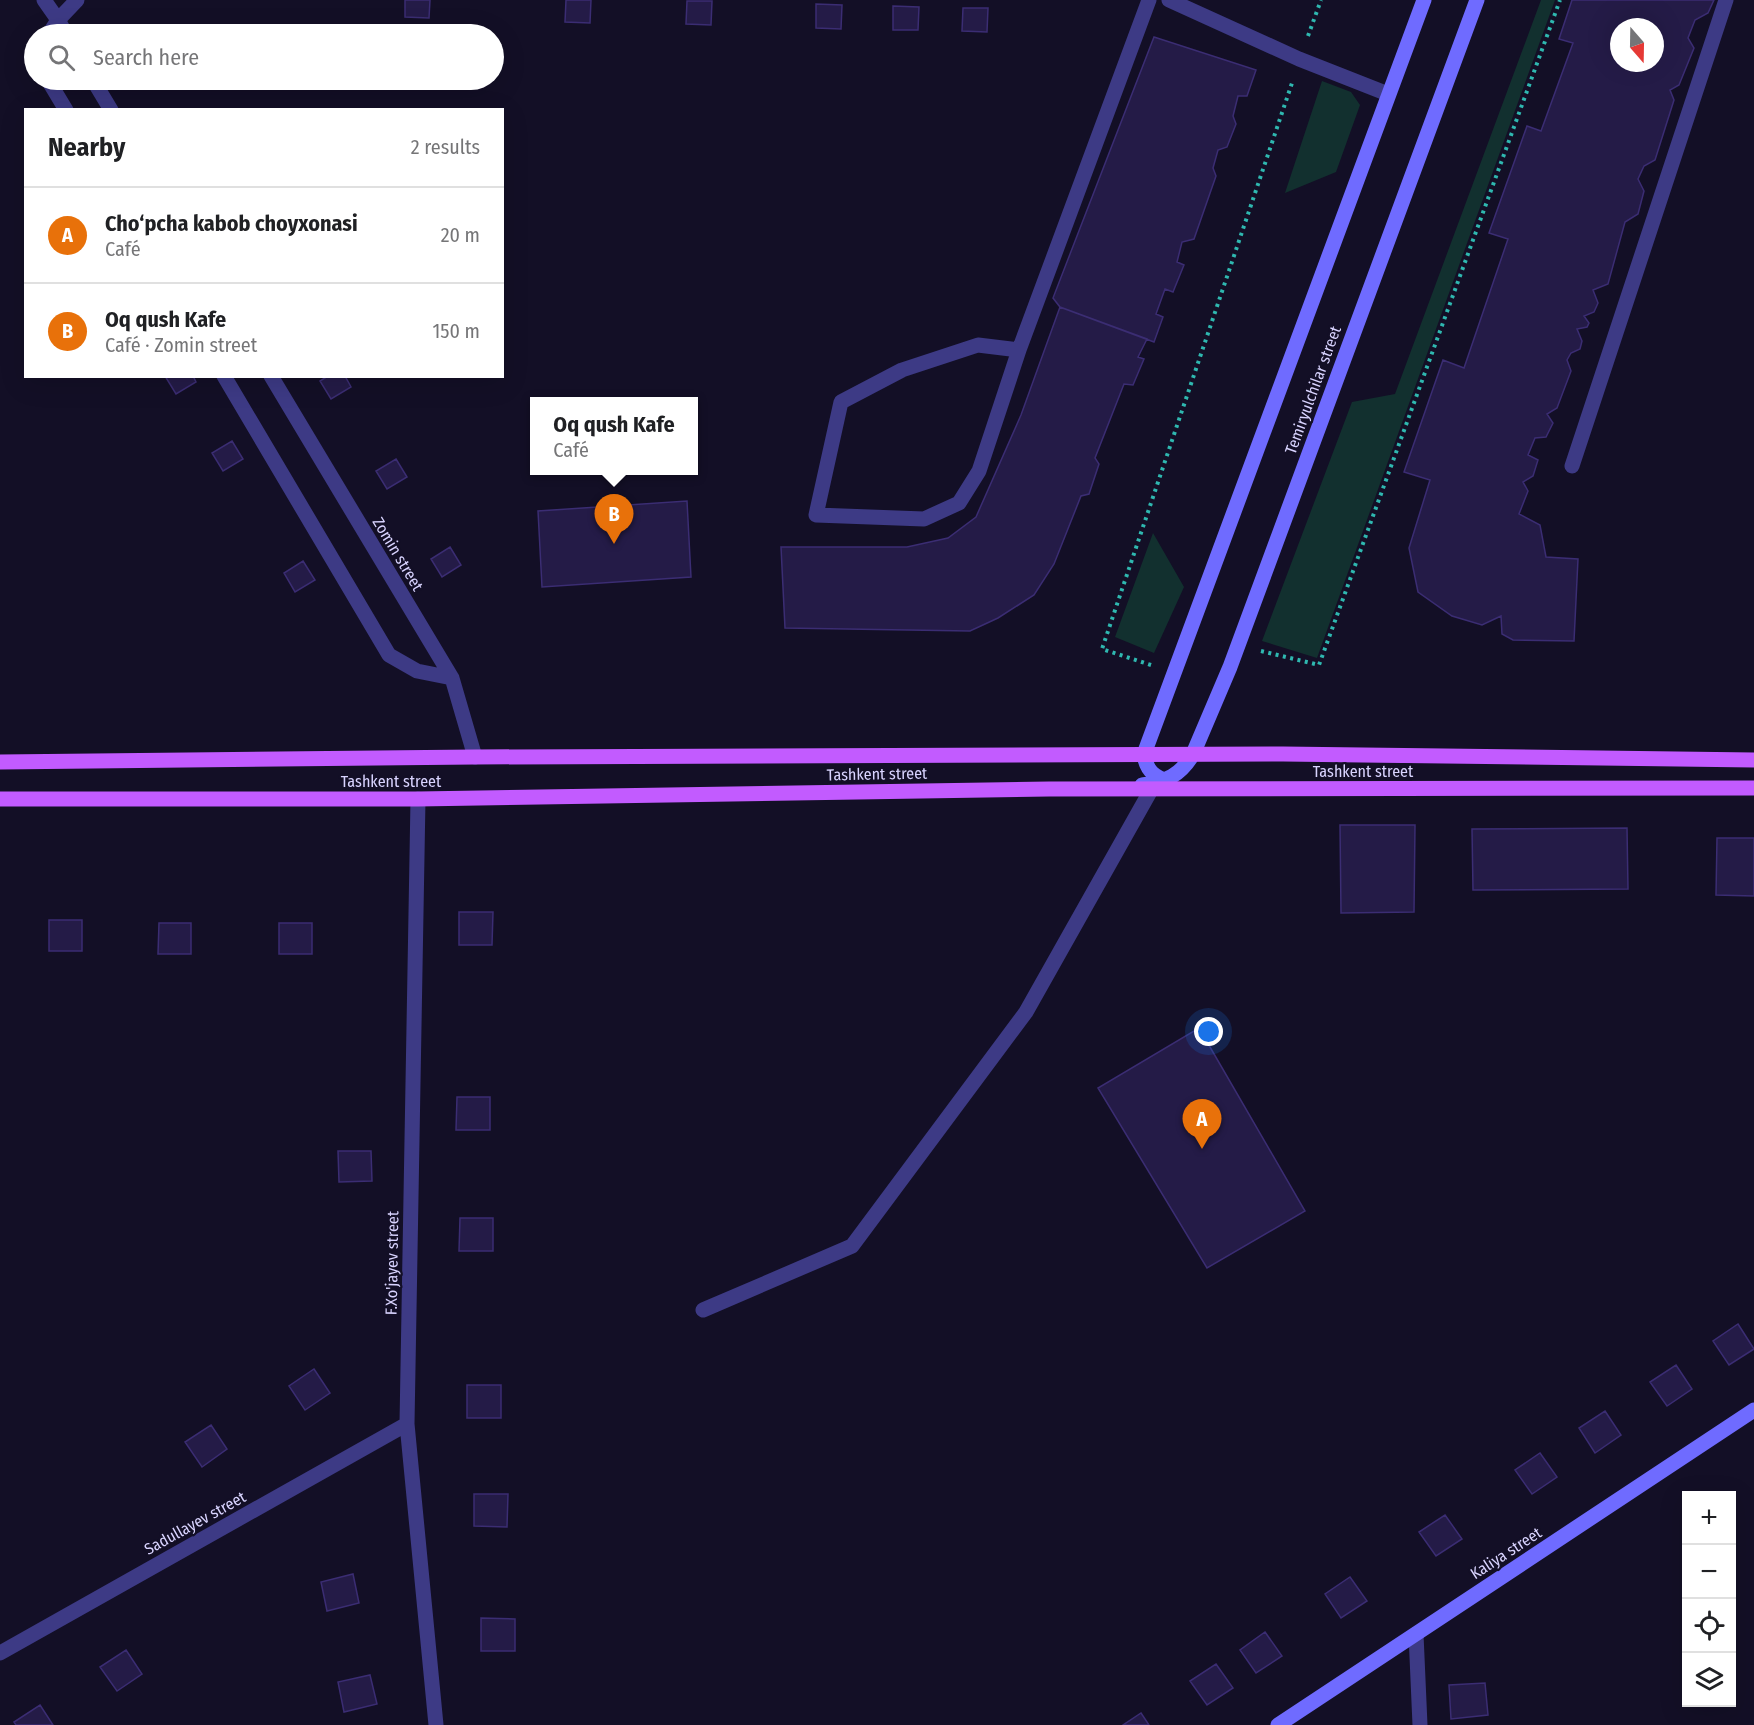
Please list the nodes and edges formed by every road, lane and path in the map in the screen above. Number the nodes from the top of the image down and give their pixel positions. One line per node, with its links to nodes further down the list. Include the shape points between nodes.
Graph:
1 (44, 0): 10 (street)
2 (77, 0): 10 (street)
3 (1149, 0): 19 (street)
4 (1169, 0): 13 (street)
5 (1321, 0): 13 (path)
6 (1424, 0): 16 (main road, Temiryulchilar street)
7 (1477, 0): 27 (main road, Temiryulchilar street, via 1230,667)
8 (1560, 0): 23 (path, via 1319,665)
9 (1726, 0): 22 (street)
10 (58, 20): 11 (street); 12 (street)
11 (55, 24)
12 (60, 24)
13 (1299, 59): 16 (street); 24 (path, via 1101,649)
14 (54, 90): 17 (street)
15 (99, 90): 18 (street)
16 (1388, 94): 24 (main road, Temiryulchilar street)
17 (65, 108)
18 (110, 108)
19 (1019, 350): 19 (street, via 979,471 959,504 924,519 816,515 841,402 902,370 978,345)
20 (225, 378): 25 (street, via 389,655 417,671)
21 (272, 378): 25 (street, Zomin street)
22 (1572, 466)
23 (1257, 650)
24 (1175, 673): 26 (main road, Temiryulchilar street)
25 (452, 678): 28 (street, Zomin street)
26 (1144, 754): 27 (main road, Tashkent street); 28 (main road, Tashkent street); 31 (main road, via 1150,772)
27 (1193, 754): 29 (main road, Tashkent street); 31 (main road, Temiryulchilar street, via 1178,775)
28 (476, 757): 30 (main road, Tashkent street)
29 (1754, 760)
30 (0, 762)
31 (1165, 780): 33 (main road, Temiryulchilar street); 34 (main road, Temiryulchilar street)
32 (1754, 788): 34 (main road, Tashkent street)
33 (1113, 789): 35 (main road, Tashkent street); 37 (main road, Tashkent street)
34 (1210, 789): 35 (main road, Tashkent street)
35 (1151, 790): 38 (street, via 1026,1012 852,1246)
36 (0, 799): 37 (main road, Tashkent street)
37 (418, 800): 40 (street, F.Хo'jayev street)
38 (703, 1310)
39 (1754, 1410): 41 (main road, Kaliya street)
40 (407, 1424): 42 (street, Sadullayev street); 43 (street, F.Хo'jayev street)
41 (1416, 1634): 44 (main road, Kaliya street); 45 (street)
42 (0, 1653)
43 (436, 1725)
44 (1278, 1725)
45 (1420, 1725)

